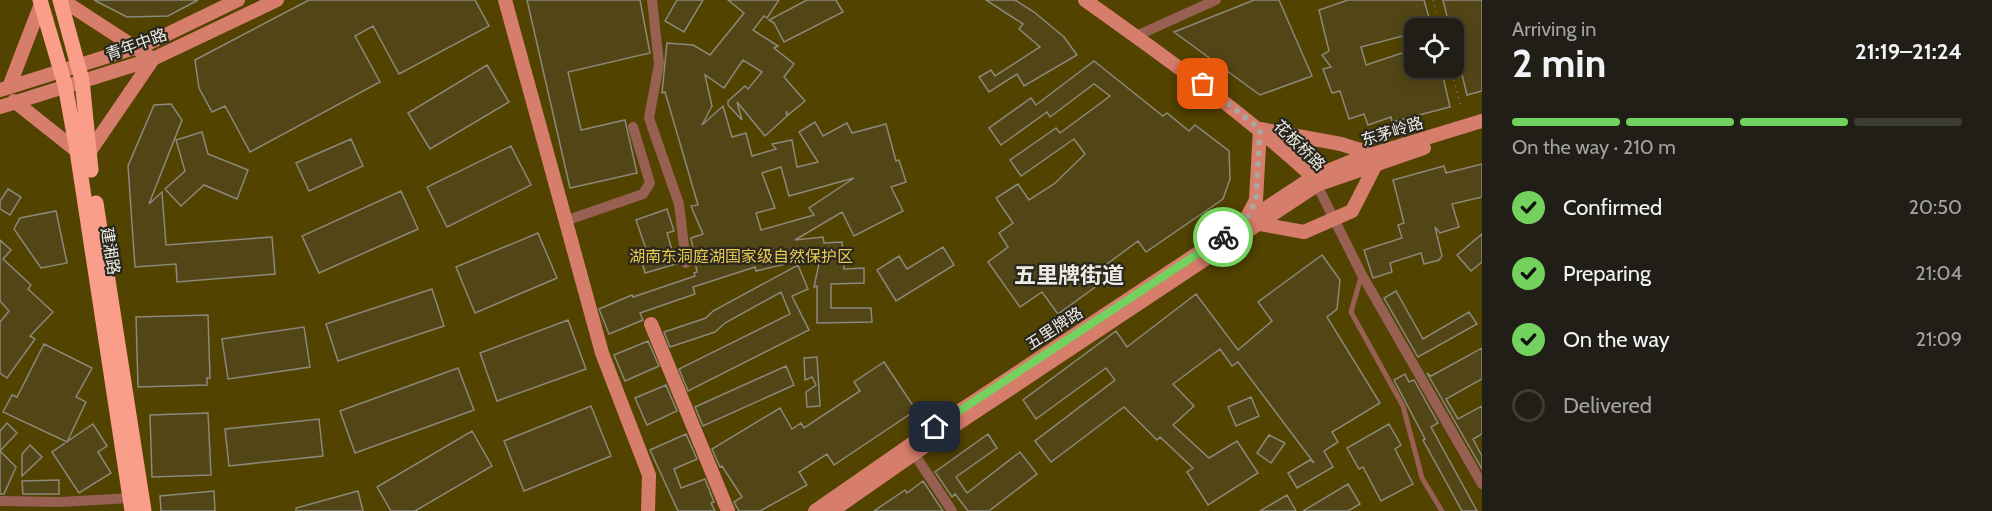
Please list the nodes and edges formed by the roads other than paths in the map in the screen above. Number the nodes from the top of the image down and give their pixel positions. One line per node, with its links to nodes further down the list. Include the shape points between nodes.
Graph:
1 (61, 0): 10 (main road); 12 (main road, 建湘路)
2 (238, 0): 10 (main road, 青年中路)
3 (277, 0): 11 (main road, 青年中路)
4 (505, 0): 25 (main road)
5 (652, 0): 28 (street, via 659,64 649,118 679,204)
6 (1085, 0): 9 (main road, 花板桥路)
7 (1216, 0): 9 (street)
8 (41, 2): 13 (main road, 建湘路); 14 (main road)
9 (1136, 36): 19 (main road, 花板桥路)
10 (136, 48): 11 (main road); 12 (main road, 青年中路)
11 (153, 59): 12 (main road, 青年中路); 21 (main road)
12 (80, 72): 13 (main road, 青年中路); 21 (main road, 建湘路)
13 (63, 77): 14 (main road, 青年中路); 15 (main road, 青年中路); 21 (main road, 建湘路)
14 (4, 88)
15 (14, 101): 16 (main road, 青年中路); 21 (main road)
16 (0, 106)
17 (1482, 120): 22 (main road, 东茅岭路)
18 (633, 127): 25 (street, via 650,183 643,194)
19 (1260, 129): 22 (main road, via 1330,142); 23 (main road, 花板桥路); 26 (main road, via 1256,200)
20 (1482, 129): 22 (main road, 东茅岭路)
21 (83, 153): 34 (main road, 建湘路); 35 (main road, 建湘路)
22 (1374, 159): 23 (main road, 东茅岭路); 24 (main road, via 1352,210)
23 (1315, 181): 24 (street); 26 (main road, 五里牌路); 27 (main road, 五里牌路)
24 (1333, 219): 27 (main road, via 1304,232); 29 (street)
25 (566, 221): 36 (main road, via 602,353 649,475)
26 (1244, 223): 31 (main road, 五里牌路)
27 (1260, 224): 31 (main road, 五里牌路)
28 (686, 263)
29 (1362, 275): 32 (street); 41 (lane, via 1351,312 1403,406 1422,478)
30 (651, 324): 37 (main road)
31 (911, 450): 38 (main road, 五里牌路); 39 (main road, 五里牌路); 40 (street)
32 (1482, 484)
33 (0, 501): 34 (street)
34 (131, 505)
35 (144, 511)
36 (648, 511)
37 (728, 511)
38 (815, 511)
39 (832, 511)
40 (952, 511)
41 (1442, 511)

